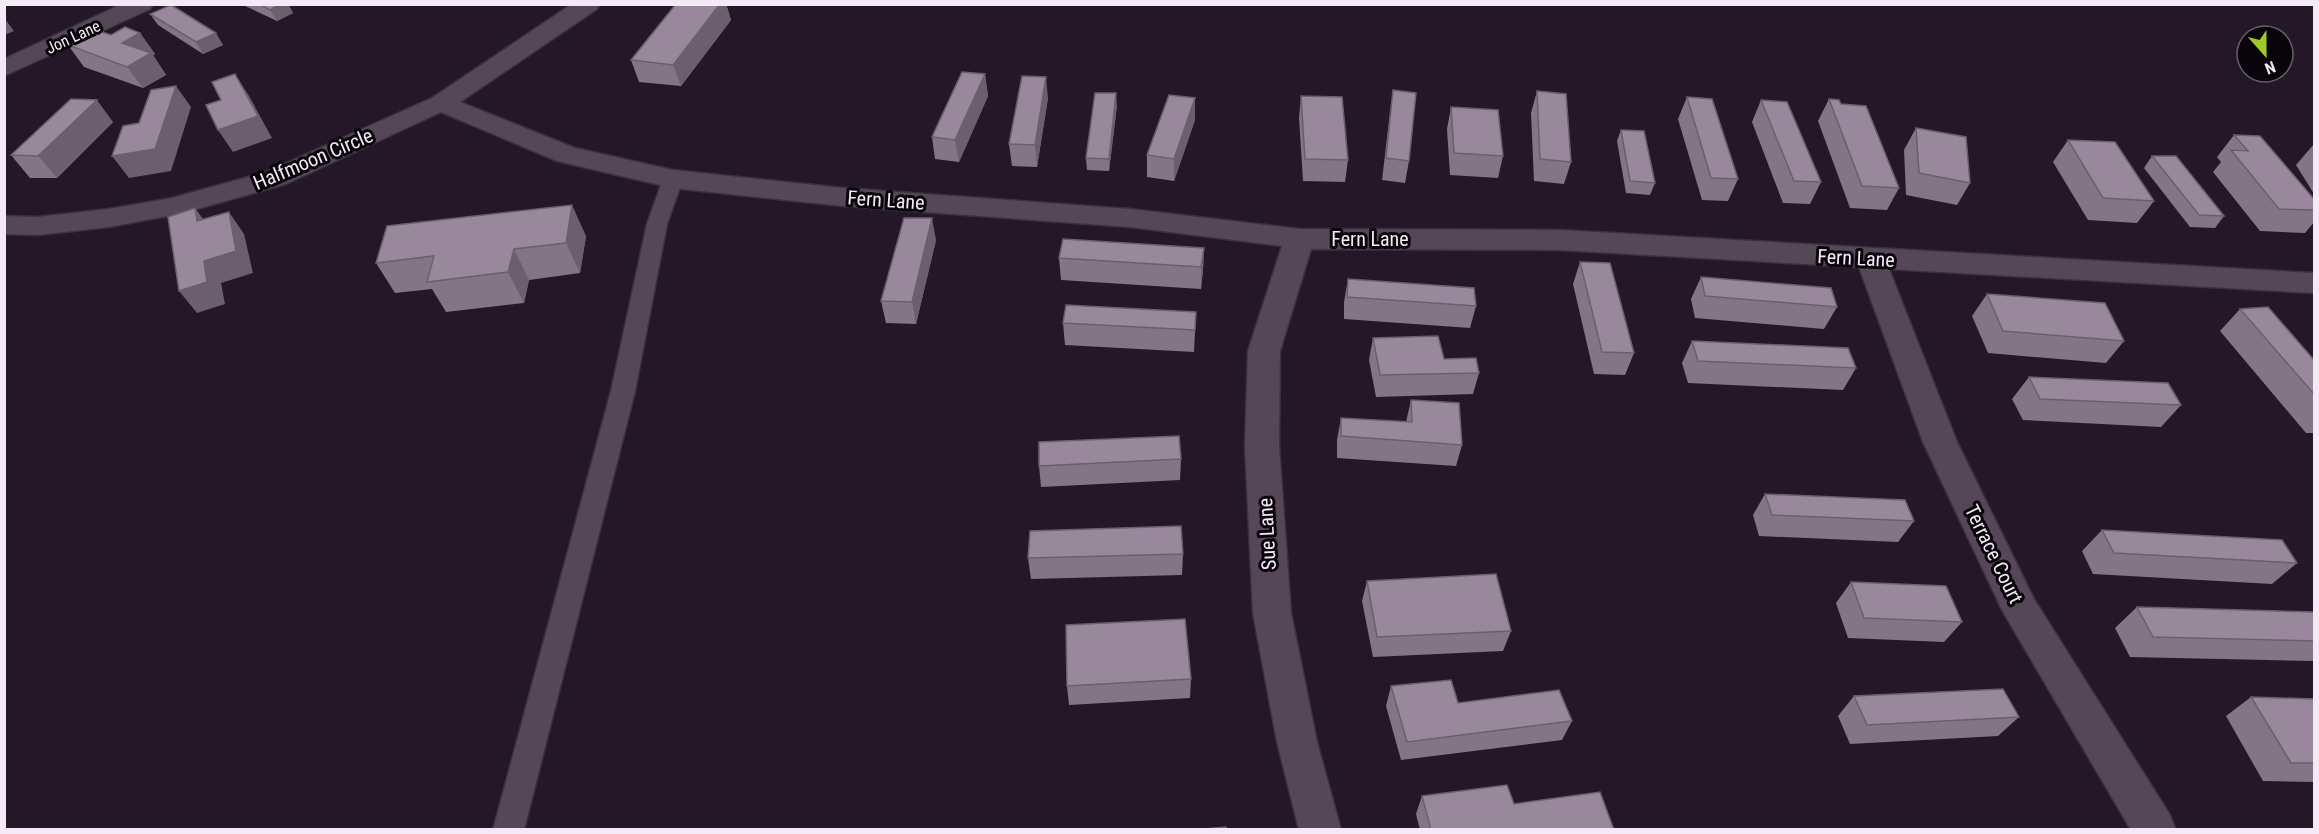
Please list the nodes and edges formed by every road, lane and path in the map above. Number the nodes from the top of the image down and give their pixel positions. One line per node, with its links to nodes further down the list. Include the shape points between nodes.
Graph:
1 (142, 4): 3 (street, Jon Lane)
2 (589, 4): 4 (street, Halfmoon Circle)
3 (4, 69)
4 (441, 102): 5 (street, Fern Lane, via 567,155); 6 (street, Halfmoon Circle, via 276,178 173,207 109,218)
5 (673, 179): 7 (street, Fern Lane, via 843,197 1130,218); 10 (lane, via 657,224 623,391)
6 (4, 225)
7 (1299, 239): 8 (street, Fern Lane, via 1560,240); 11 (street, Sue Lane, via 1264,351 1262,446 1272,613 1297,742)
8 (1871, 259): 9 (street, Fern Lane); 12 (street, Terrace Court, via 1940,442 2021,610)
9 (2314, 283)
10 (508, 830)
11 (1320, 830)
12 (2155, 830)

